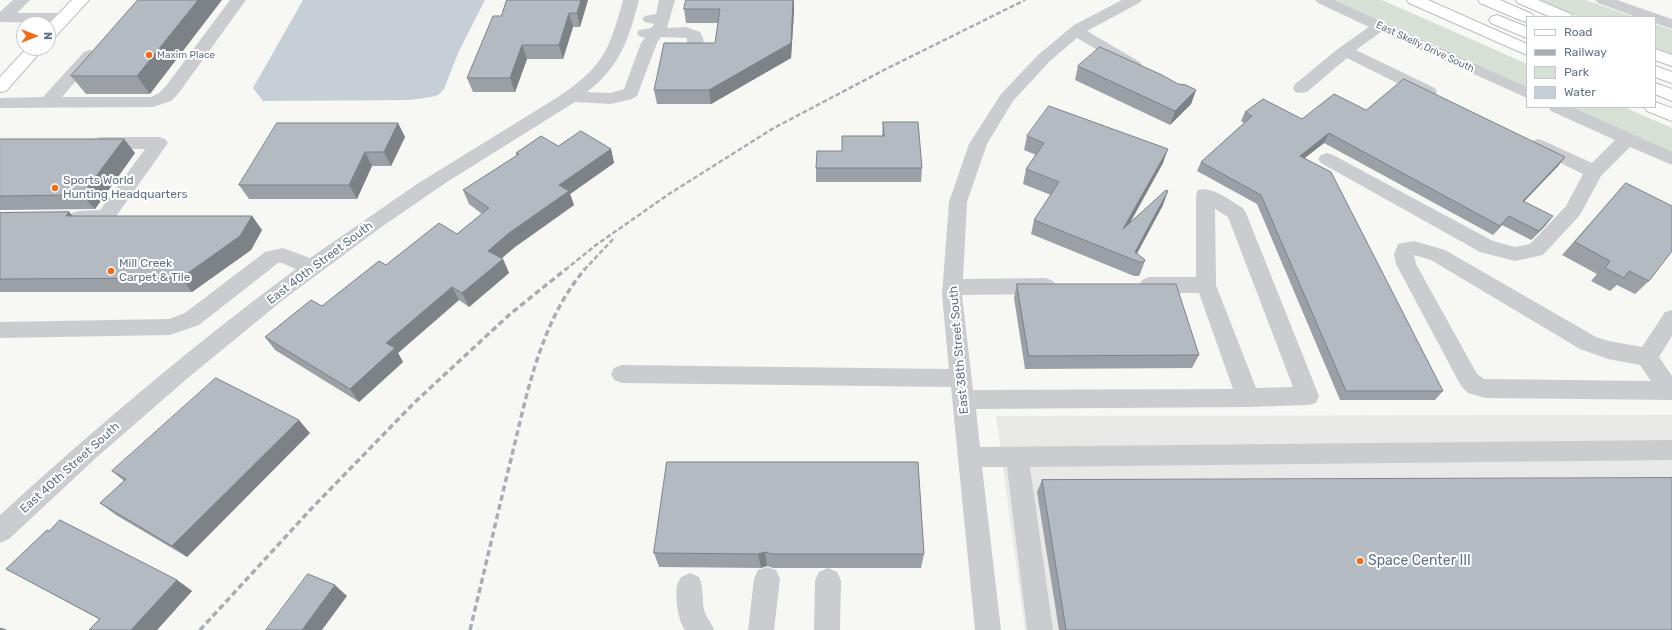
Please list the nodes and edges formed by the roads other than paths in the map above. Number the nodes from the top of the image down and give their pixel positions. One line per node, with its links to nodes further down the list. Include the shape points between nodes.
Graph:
1 (22, 0): 16 (street, via 3,18)
2 (81, 0): 16 (main road)
3 (238, 0): 44 (street, via 165,97 153,102)
4 (631, 0): 21 (street, East 40th Street South)
5 (667, 0): 19 (street)
6 (1134, 0): 23 (street, East 38th Street South)
7 (1323, 0): 22 (street, East Skelly Drive South)
8 (1416, 0): 27 (main road)
9 (1450, 0): 24 (main road)
10 (1486, 0): 15 (main road)
11 (1524, 0): 13 (main road)
12 (1603, 0): 14 (street)
13 (1563, 16)
14 (1648, 16)
15 (1526, 17)
16 (64, 18): 20 (main road)
17 (1656, 18): 18 (street)
18 (1672, 24)
19 (660, 25): 21 (street); 26 (street, via 694,35); 30 (street, via 648,43)
20 (56, 26)
21 (624, 26): 29 (street, East 40th Street South)
22 (1380, 26): 28 (street); 40 (street, East Skelly Drive South)
23 (1076, 31): 35 (street); 60 (street, East 38th Street South, via 1044,58 1007,98 978,144 958,202)
24 (1526, 33)
25 (98, 46): 44 (street)
26 (695, 46)
27 (1526, 50)
28 (1345, 51): 38 (street); 43 (street)
29 (615, 52): 30 (street); 41 (street, East 40th Street South, via 594,78)
30 (645, 54): 41 (street, via 631,92 627,96)
31 (1656, 54): 33 (main road)
32 (28, 56): 37 (main road)
33 (1672, 61)
34 (1656, 71): 36 (main road)
35 (1148, 74)
36 (1672, 78)
37 (0, 86)
38 (1301, 88)
39 (1656, 88): 42 (main road)
40 (1526, 93)
41 (572, 96): 56 (street, East 40th Street South, via 428,186)
42 (1672, 96)
43 (1440, 98)
44 (48, 102): 45 (street)
45 (0, 103)
46 (1559, 108): 50 (street)
47 (1656, 108): 48 (main road)
48 (1672, 115)
49 (1523, 138): 54 (street)
50 (1627, 139): 53 (street); 54 (street)
51 (79, 144): 55 (street, via 159,143 106,217)
52 (1327, 159): 54 (street, via 1486,247 1515,254 1536,250 1573,210)
53 (1672, 159)
54 (1594, 172)
55 (60, 218)
56 (312, 267): 62 (street, via 283,255 272,257 192,319 170,327); 72 (street, East 40th Street South, via 154,393)
57 (1127, 285): 58 (street)
58 (1206, 285): 67 (street); 67 (street, via 1205,195 1236,213 1308,396)
59 (1063, 286): 60 (street)
60 (952, 287): 65 (street, East 38th Street South)
61 (1672, 318): 63 (street)
62 (0, 330)
63 (1647, 357): 66 (street); 66 (street, via 1608,350 1588,343 1438,255 1414,248 1405,249 1406,264 1469,380 1476,386 1485,389)
64 (622, 374): 65 (street)
65 (961, 378): 68 (street, East 38th Street South)
66 (1671, 391)
67 (1248, 398): 68 (street)
68 (963, 400): 71 (street, East 38th Street South)
69 (1672, 450): 70 (street)
70 (1017, 456): 71 (street); 80 (street)
71 (969, 457): 79 (street, East 38th Street South)
72 (0, 531)
73 (767, 579): 77 (street)
74 (828, 581): 78 (street)
75 (690, 586): 76 (street, via 692,618)
76 (701, 630)
77 (761, 630)
78 (827, 630)
79 (988, 630)
80 (1040, 630)

